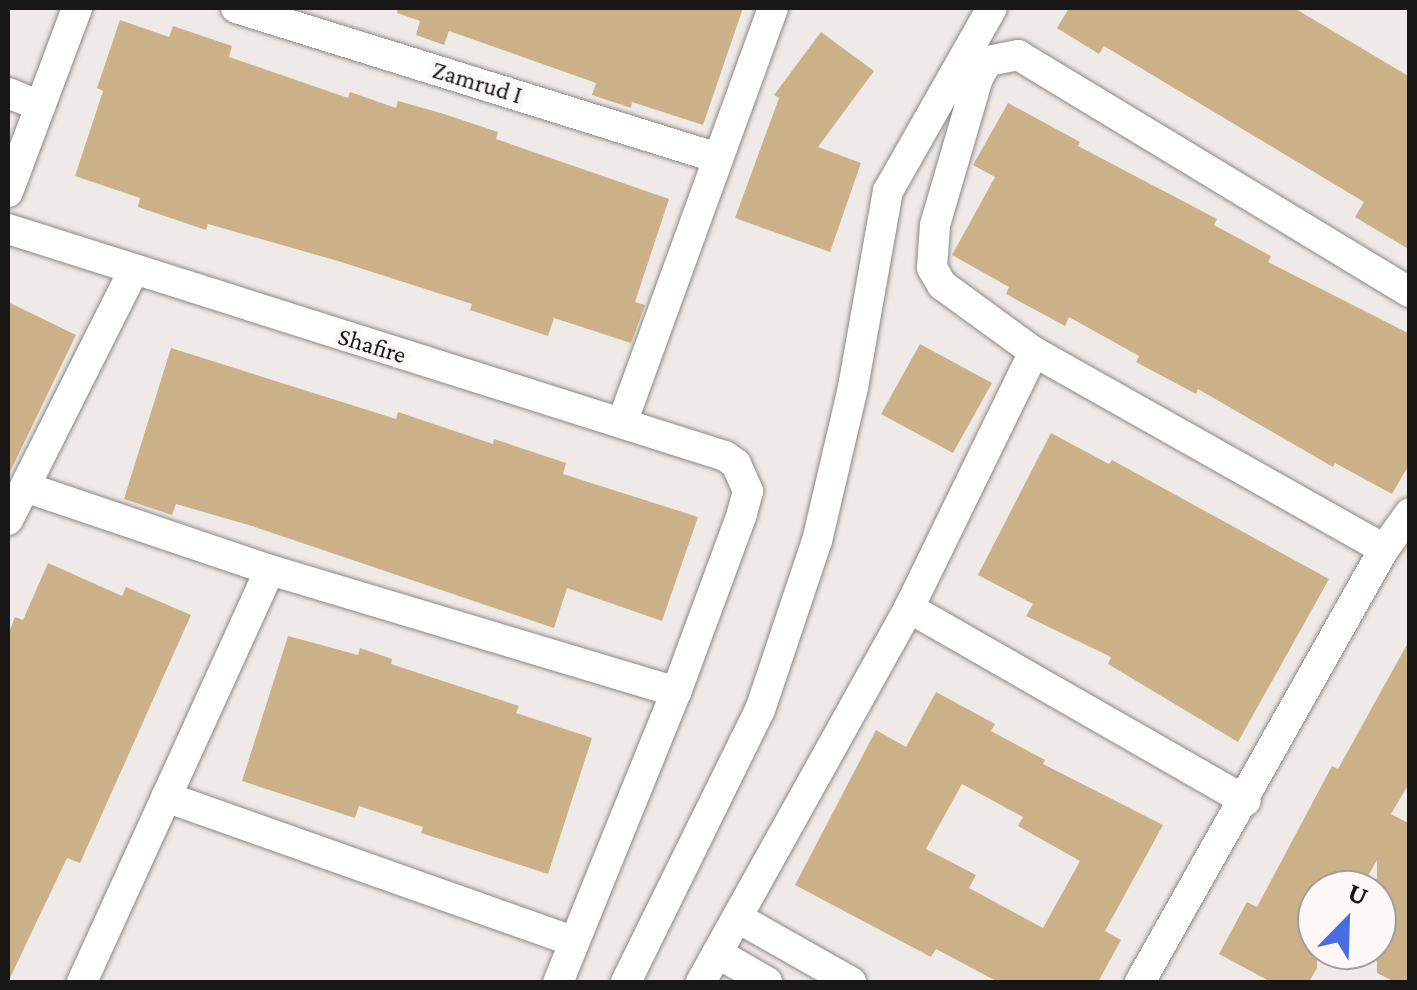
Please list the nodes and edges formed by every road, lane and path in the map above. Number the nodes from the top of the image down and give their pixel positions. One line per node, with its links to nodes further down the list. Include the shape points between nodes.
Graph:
1 (76, 8): 6 (street)
2 (236, 8): 7 (street, Zamrud I)
3 (772, 8): 7 (street)
4 (992, 8): 28 (street, via 888,192 817,541 760,710)
5 (8, 93): 6 (street)
6 (40, 106): 8 (street)
7 (718, 158): 13 (street)
8 (8, 192)
9 (8, 229): 10 (street, Shafire)
10 (133, 272): 13 (street, Shafire); 14 (street)
11 (1410, 292): 12 (street, via 1018,56 1000,56 978,78 936,225 932,268 952,294)
12 (1034, 352): 17 (street); 19 (street)
13 (622, 423): 20 (street, Shafire, via 736,464 748,492)
14 (26, 488): 16 (street); 18 (street)
15 (1410, 513): 17 (street)
16 (8, 520)
17 (1384, 550): 22 (street)
18 (270, 570): 20 (street); 21 (street)
19 (909, 608): 22 (street); 23 (street)
20 (676, 692): 24 (street)
21 (166, 798): 24 (street); 26 (street)
22 (1246, 801): 32 (street)
23 (738, 918): 25 (street); 31 (street)
24 (572, 940): 27 (street)
25 (717, 953): 29 (street); 30 (street)
26 (82, 982)
27 (558, 982)
28 (626, 982)
29 (701, 982)
30 (768, 982)
31 (851, 982)
32 (1140, 982)

